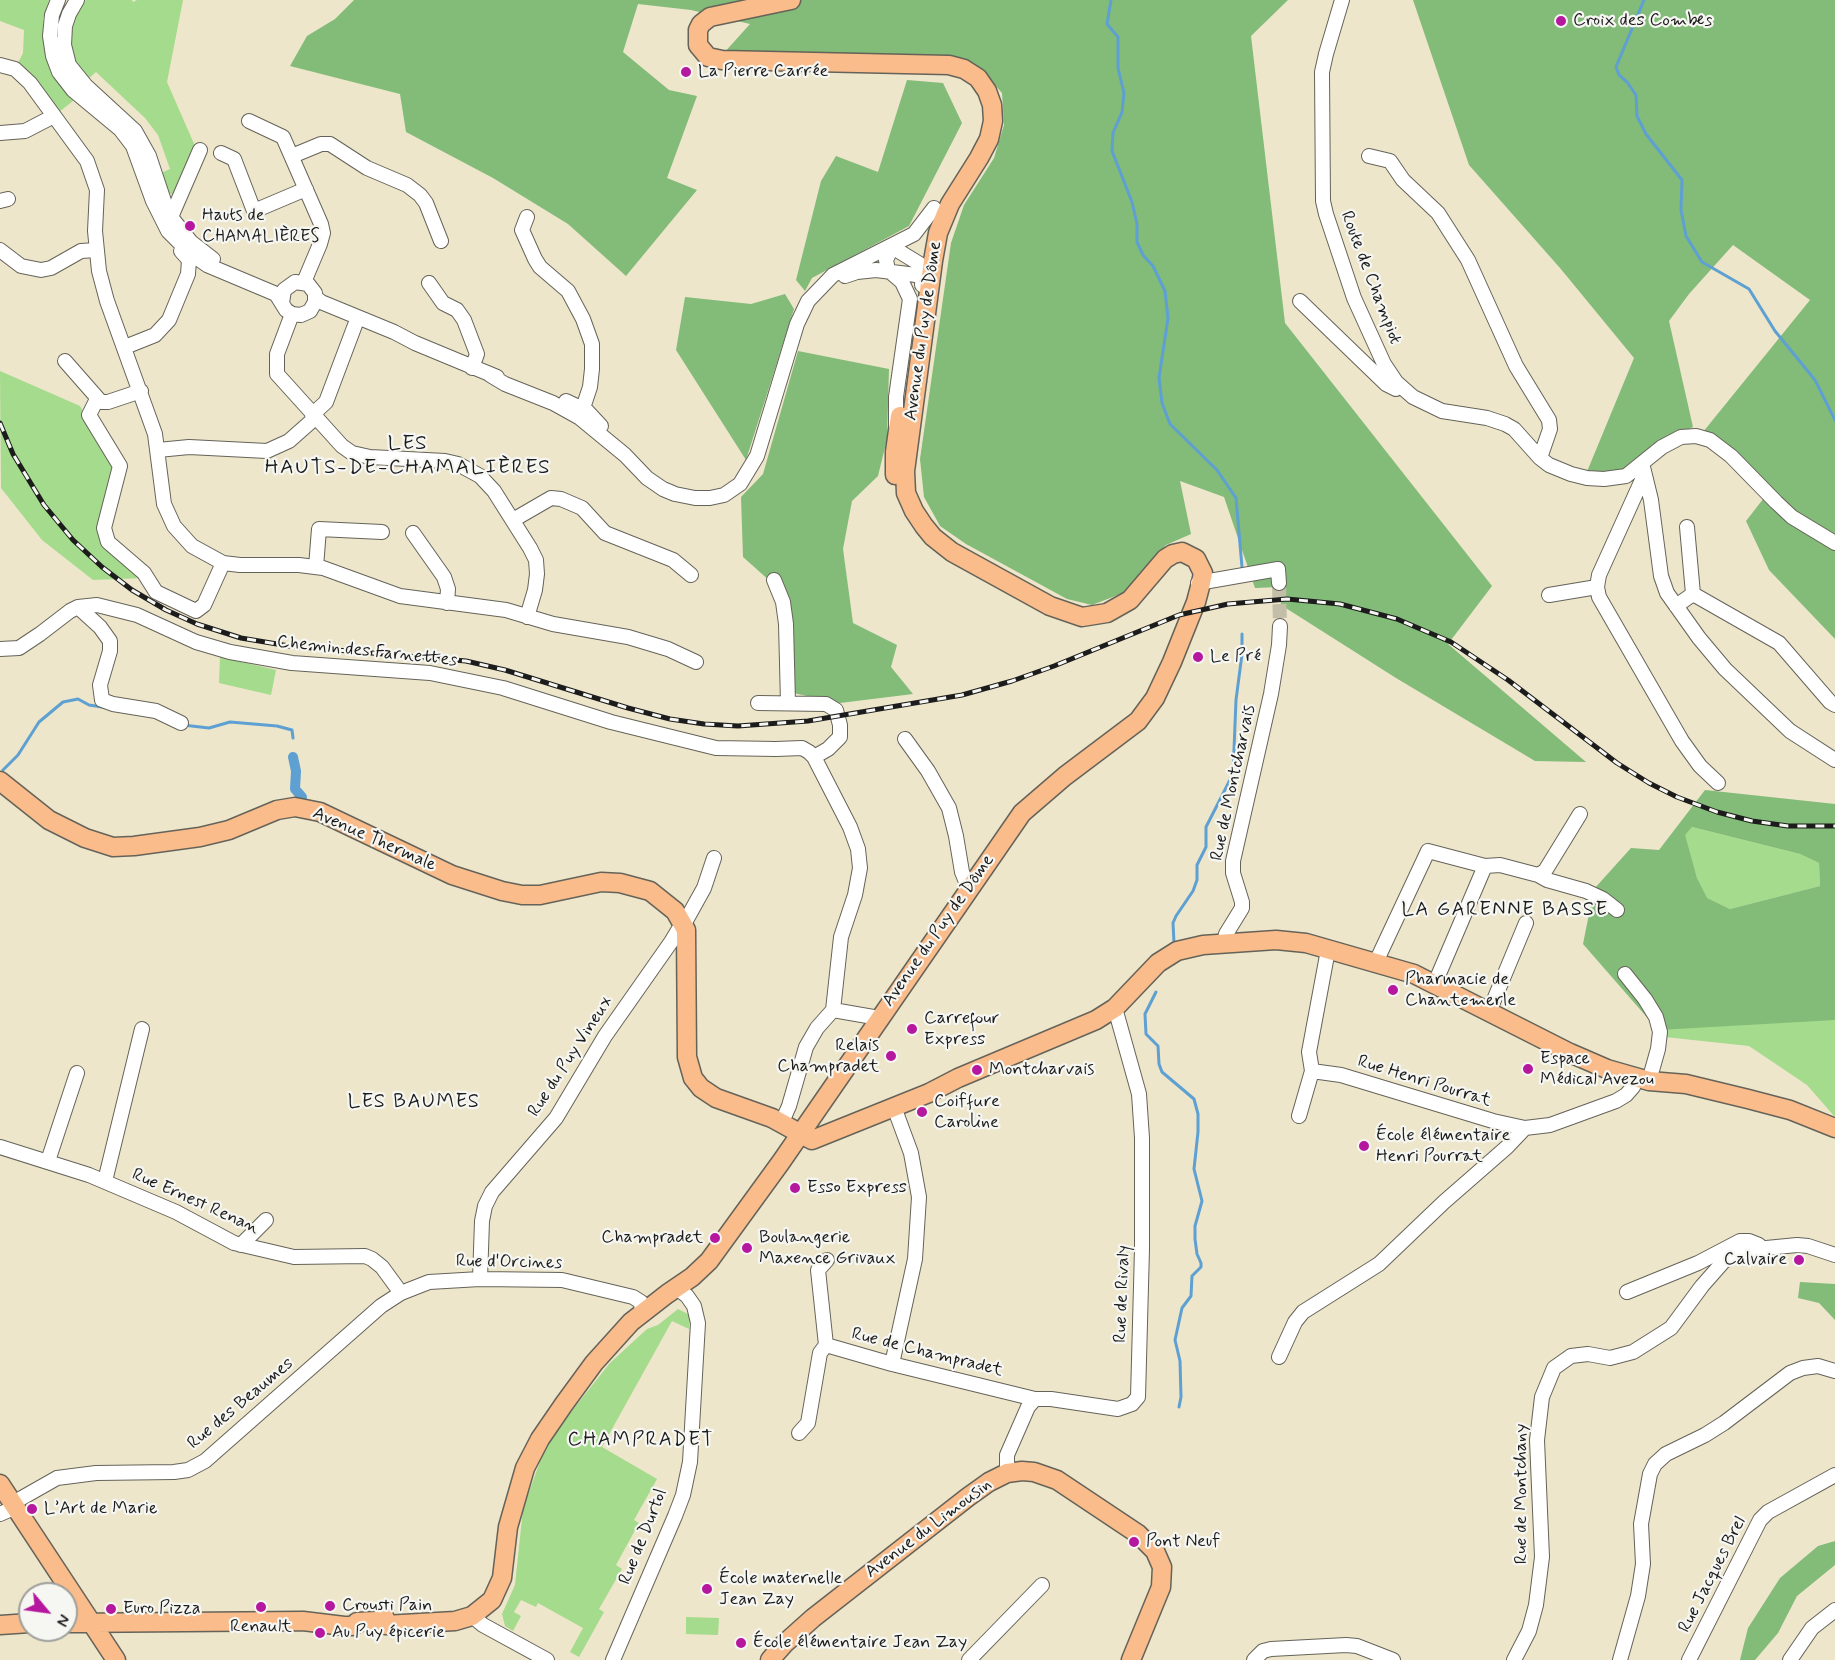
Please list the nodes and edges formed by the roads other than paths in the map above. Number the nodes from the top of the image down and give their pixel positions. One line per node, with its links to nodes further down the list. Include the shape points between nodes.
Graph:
1 (56, 0): 22 (street, via 51,47 63,79 134,146)
2 (66, 0): 10 (street, via 57,23 57,50 67,73)
3 (76, 0): 10 (street, via 66,20 64,45 69,65)
4 (747, 0): 7 (main road, via 701,12 689,25)
5 (791, 0): 7 (main road, via 710,17 699,26)
6 (1342, 0): 43 (street, Route de Champiot, via 1322,72 1323,201 1354,298 1384,364)
7 (691, 41): 9 (main road, Avenue du Puy de Dôme, via 695,60 716,69)
8 (0, 65): 11 (street, via 20,73)
9 (872, 67): 19 (main road, Avenue du Puy de Dôme, via 948,74 967,82 978,95 983,114 978,140); 24 (main road, Avenue du Puy de Dôme, via 957,66 978,78 991,100 993,121 988,139 950,204)
10 (86, 86): 20 (street, via 140,138)
11 (54, 116): 13 (street, via 25,131); 27 (street, via 87,162 97,190)
12 (249, 122): 16 (street, via 282,136)
13 (0, 133)
14 (200, 150): 20 (street)
15 (221, 153): 18 (street, via 234,159 254,211)
16 (292, 156): 18 (street); 23 (street, via 330,144 367,168 407,185 426,203)
17 (1369, 156): 51 (street, via 1390,161 1403,180 1438,213 1468,260 1516,366 1549,420 1550,429)
18 (306, 189): 32 (street, via 323,233)
19 (938, 202): 25 (street, via 914,234); 30 (main road, Avenue du Puy de Dôme, via 926,231)
20 (171, 217): 32 (street, via 191,242 216,260 278,285)
21 (527, 217): 47 (street, via 522,230 535,259 568,291 589,334 592,369)
22 (168, 231): 28 (street); 31 (street, via 189,260)
23 (441, 241)
24 (935, 246): 30 (street); 45 (main road, Avenue du Puy de Dôme)
25 (892, 247): 29 (street, via 886,260); 30 (street); 34 (street, via 833,275)
26 (0, 250): 27 (street, via 21,266 41,270 81,251)
27 (96, 250): 39 (street, via 107,301)
28 (207, 265): 31 (street); 37 (street, via 276,294)
29 (888, 270): 30 (street); 34 (street, via 856,272); 50 (street, via 902,282 910,299 896,397)
30 (919, 270): 45 (street, via 913,350); 50 (main road, Avenue du Puy de Dôme)
31 (188, 274): 39 (street, via 162,329)
32 (297, 283): 35 (street, via 311,286); 37 (street, via 282,294)
33 (429, 283): 42 (street, via 442,303 460,313 477,354)
34 (823, 285): 47 (street, via 802,311 753,464 740,484 729,492 702,499 663,489 625,455 619,442)
35 (315, 297): 37 (street, via 313,307); 40 (street)
36 (1300, 301): 43 (street, Route de Champiot, via 1386,384 1396,389)
37 (294, 310): 38 (street, via 322,312); 48 (street, via 277,354 276,368 281,380)
38 (355, 325): 40 (street, via 427,353); 48 (street, via 326,402)
39 (125, 347): 44 (street)
40 (441, 354): 42 (street)
41 (65, 361): 46 (street)
42 (472, 368): 47 (street, via 531,387)
43 (1401, 386): 51 (street, Route de Champiot, via 1413,397 1442,411 1505,423)
44 (141, 391): 46 (street, via 106,402); 49 (street)
45 (915, 395): 62 (main road, Avenue du Puy de Dôme, via 905,471 906,493 924,526 952,552 1050,606 1082,617 1107,613 1130,600 1173,554 1182,552 1196,559 1203,573)
46 (97, 399): 58 (street, via 89,415 120,466 104,528 108,542 144,573 156,592 196,611 204,605)
47 (581, 413)
48 (314, 417): 49 (street, via 289,441 267,451 189,447); 53 (street, via 352,453 445,461 471,470 495,491)
49 (158, 450): 58 (street, via 161,491 170,519 192,546)
50 (895, 452): 62 (main road, Avenue du Puy de Dôme, via 897,495 919,535 949,558 1052,614 1080,623 1108,621 1133,605 1174,557 1194,562)
51 (1540, 458): 52 (street, Route de Champiot, via 1571,474 1604,479 1626,476)
52 (1642, 463): 57 (street, Route de Champiot, via 1675,440 1692,436 1710,440 1784,510); 64 (street, via 1642,480); 68 (street, via 1661,576)
53 (513, 520): 60 (street, via 551,498 566,500 582,508 606,533 673,560); 70 (street, via 537,565)
54 (1687, 527): 65 (street)
55 (382, 532): 59 (street, via 319,529)
56 (413, 533): 67 (street, via 444,577)
57 (1835, 543)
58 (223, 563): 59 (street)
59 (316, 567): 67 (street, via 400,596)
60 (691, 575)
61 (774, 580): 75 (street, via 786,624)
62 (1199, 583): 63 (street, via 1278,569); 87 (main road, Avenue du Puy de Dôme, via 1196,602 1155,698 1137,721 1022,813)
63 (1279, 583)
64 (1597, 587): 66 (street); 82 (street, via 1604,607 1682,741)
65 (1693, 594): 68 (street); 76 (street, via 1779,643)
66 (1549, 595)
67 (447, 603): 70 (street, via 506,610)
68 (1676, 606): 80 (street, via 1713,658 1790,731)
69 (78, 607): 72 (street, via 19,648); 77 (street, via 110,641 100,686 102,700 156,711); 79 (street, Chemin des Farnettes, via 97,605 126,612 230,652 292,663 430,673 503,688 611,722 716,748 802,747)
70 (527, 617): 73 (street, via 643,640)
71 (1280, 626): 91 (street, Rue de Montcharvais, via 1271,694 1233,861 1242,908)
72 (0, 649)
73 (696, 662)
74 (758, 703): 75 (street)
75 (788, 703): 79 (street, via 826,704 838,713 840,737)
76 (1835, 705)
77 (181, 723)
78 (905, 739): 87 (street, via 949,808)
79 (814, 757): 97 (street, via 858,849 858,877 841,937)
80 (1835, 760)
81 (0, 781): 89 (main road, Avenue Thermale, via 49,820 104,845 134,846 200,837 277,810 302,808 320,812 480,885 531,895 590,883 620,883 657,895)
82 (1718, 783)
83 (1580, 814): 86 (street, via 1545,871)
84 (714, 858): 89 (street, Rue du Puy Vineux, via 704,888)
85 (1485, 866): 86 (street, via 1500,865); 93 (street, via 1428,851); 95 (street)
86 (1538, 875): 88 (street, via 1586,891)
87 (969, 889): 99 (main road, Avenue du Puy de Dôme)
88 (1617, 910)
89 (683, 923): 106 (main road, via 687,946 687,1057 693,1078 716,1098); 118 (street, Rue du Puy Vineux, via 605,1036 556,1118 492,1192 482,1221)
90 (1526, 923): 98 (street)
91 (1224, 943): 92 (main road, via 1291,940); 96 (main road, via 1186,948 1166,956)
92 (1328, 950): 93 (main road); 101 (street, via 1309,1052)
93 (1376, 962): 95 (main road)
94 (1626, 974): 103 (street, via 1656,1017 1660,1032 1658,1049)
95 (1436, 983): 98 (main road)
96 (1115, 1008): 104 (main road, via 1096,1020); 128 (street, Rue de Rivaly, via 1139,1094 1143,1138 1138,1397 1118,1409)
97 (833, 1010): 99 (street); 106 (street, via 806,1047)
98 (1489, 1012): 103 (main road, via 1588,1062)
99 (879, 1018): 109 (main road, Avenue du Puy de Dôme)
100 (142, 1029): 112 (street)
101 (1312, 1071): 105 (street); 107 (street, Rue Henri Pourrat, via 1341,1075)
102 (77, 1073): 111 (street)
103 (1643, 1079): 107 (street, via 1617,1101 1550,1125); 108 (main road, via 1748,1098)
104 (894, 1107): 109 (main road, via 812,1140); 126 (street, via 911,1153 919,1197 915,1259)
105 (1299, 1116)
106 (782, 1122): 109 (main road)
107 (1525, 1128): 125 (street, via 1379,1264 1303,1312)
108 (1835, 1128)
109 (800, 1134): 119 (main road, Avenue du Puy de Dôme, via 709,1261)
110 (0, 1147): 111 (street, Rue Ernest Renan)
111 (48, 1161): 112 (street, Rue Ernest Renan)
112 (105, 1181): 114 (street, Rue Ernest Renan)
113 (266, 1220): 114 (street)
114 (241, 1245): 121 (street, Rue Ernest Renan, via 294,1257 365,1256 382,1267)
115 (1764, 1247): 116 (street, Rue de Montchany, via 1797,1245); 120 (street, via 1740,1241); 149 (street, Rue de Montchany, via 1746,1250 1724,1261 1671,1328 1634,1352 1610,1358 1571,1356 1554,1368 1542,1397 1537,1440 1542,1557 1536,1605 1529,1631)
116 (1835, 1255)
117 (827, 1260): 124 (street, Rue de Champradet, via 818,1270)
118 (480, 1279): 121 (street, Rue d'Orcines, via 429,1282); 122 (street, Rue d'Orcines, via 562,1280 633,1297 641,1302)
119 (683, 1285): 122 (main road, Avenue du Puy de Dôme); 123 (main road, Avenue du Puy de Dôme, via 644,1322); 143 (street, Rue de Durtol, via 698,1323 690,1462 675,1516)
120 (1627, 1292)
121 (401, 1293): 133 (street, Rue des Beaumes, via 361,1322 205,1461 174,1472 57,1478)
122 (642, 1312): 123 (main road, Avenue du Puy de Dôme)
123 (616, 1340): 135 (main road, Avenue du Puy de Dôme, via 594,1363 532,1453 513,1505 499,1588)
124 (826, 1345): 126 (street, Rue de Champradet); 129 (street, via 820,1353 808,1423)
125 (1279, 1357)
126 (892, 1364): 128 (street, Rue de Champradet)
127 (1835, 1371): 150 (street, via 1818,1366 1790,1374 1724,1423 1655,1464 1641,1524 1643,1564 1638,1596)
128 (1035, 1399): 130 (street, via 1007,1455)
129 (799, 1432)
130 (1007, 1473): 144 (main road, Avenue du Limousin, via 968,1497 837,1599 796,1632); 146 (main road, Avenue du Limousin, via 1034,1472 1057,1480 1138,1534 1155,1551 1162,1567 1161,1587)
131 (1835, 1475): 151 (street, Rue Jacques Brel, via 1760,1520)
132 (0, 1484): 133 (main road)
133 (7, 1510): 138 (main road)
134 (1042, 1585): 145 (street)
135 (479, 1610): 138 (main road, via 455,1621 350,1617 311,1622); 142 (street, via 483,1625)
136 (1835, 1610): 152 (street, via 1812,1628)
137 (78, 1623): 138 (main road)
138 (92, 1623): 141 (main road)
139 (18, 1624): 140 (main road)
140 (0, 1625)
141 (116, 1660)
142 (548, 1660)
143 (613, 1660)
144 (770, 1660)
145 (969, 1660)
146 (1131, 1660)
147 (1254, 1660): 148 (street, via 1271,1649 1346,1645)
148 (1393, 1660)
149 (1514, 1660)
150 (1620, 1660)
151 (1689, 1660)
152 (1790, 1660)

